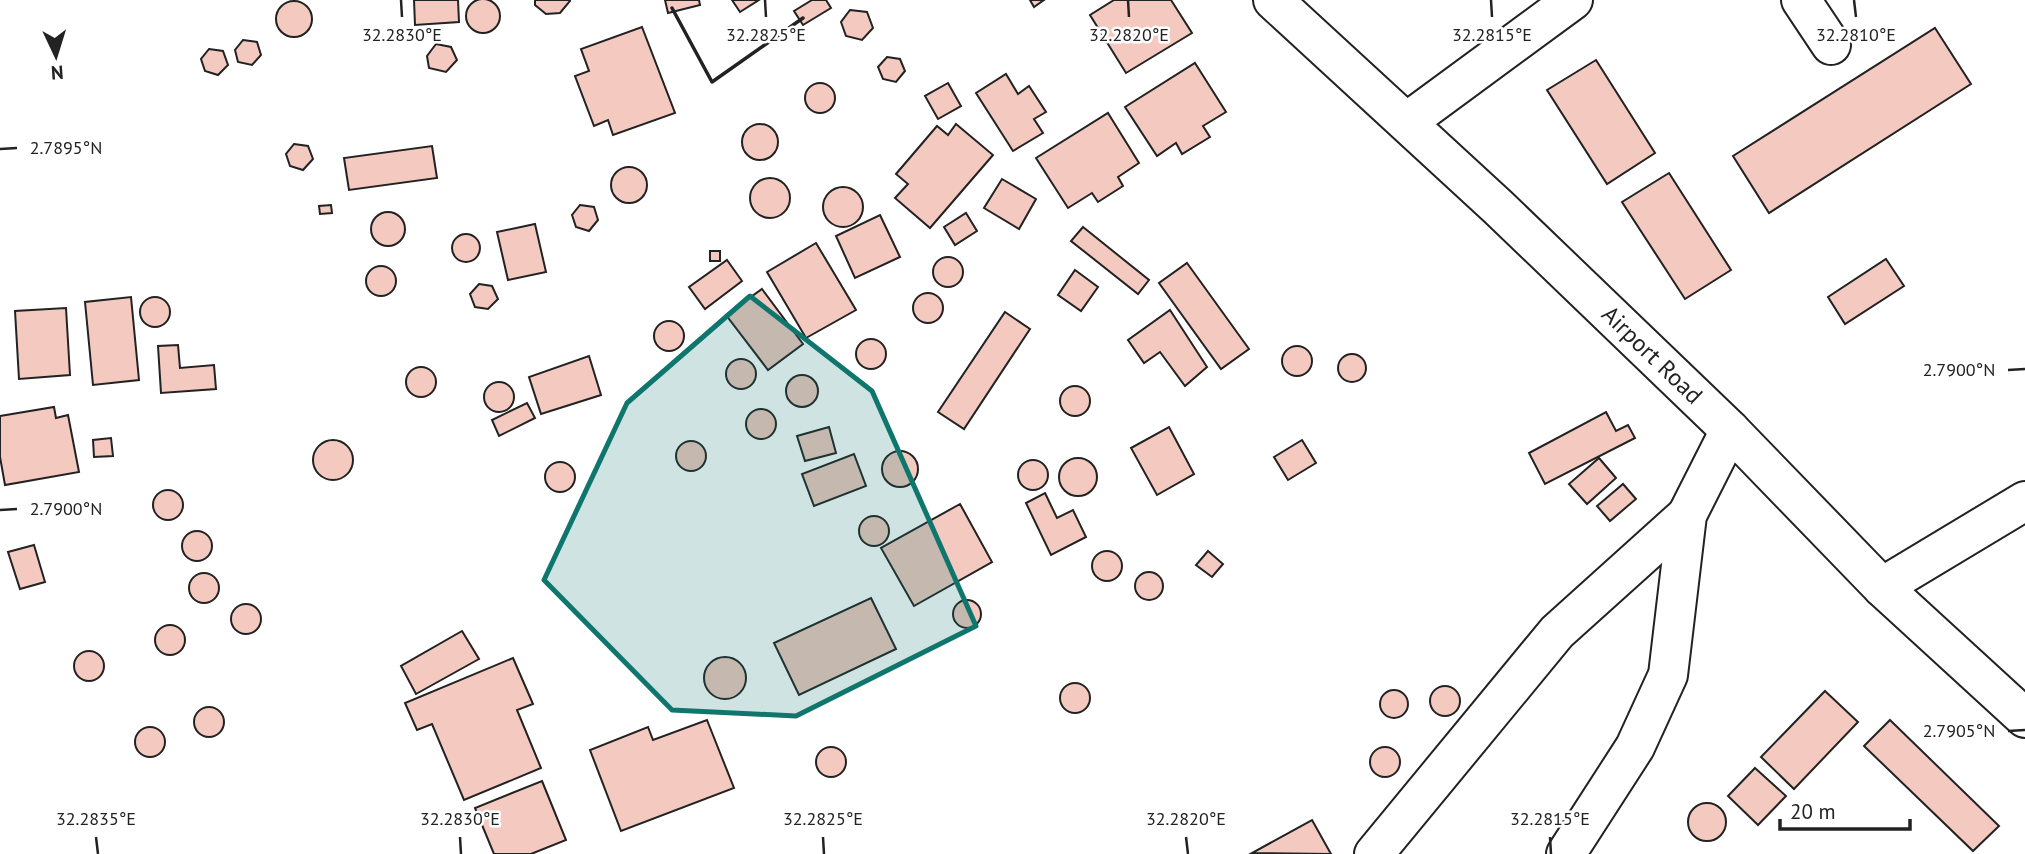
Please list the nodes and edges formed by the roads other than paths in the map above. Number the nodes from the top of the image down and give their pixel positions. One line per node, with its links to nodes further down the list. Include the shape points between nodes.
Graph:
1 (1273, 0): 5 (street, Airport Road)
2 (1573, 0): 5 (street)
3 (1801, 0): 4 (street)
4 (1831, 45)
5 (1407, 122): 6 (street, Airport Road)
6 (1730, 430): 8 (street); 9 (street, Airport Road)
7 (2025, 501): 9 (street)
8 (1687, 515): 11 (street, via 1557,632); 12 (street, via 1668,675 1635,747)
9 (1882, 587): 10 (street, Airport Road)
10 (2025, 718)
11 (1374, 854)
12 (1566, 854)

